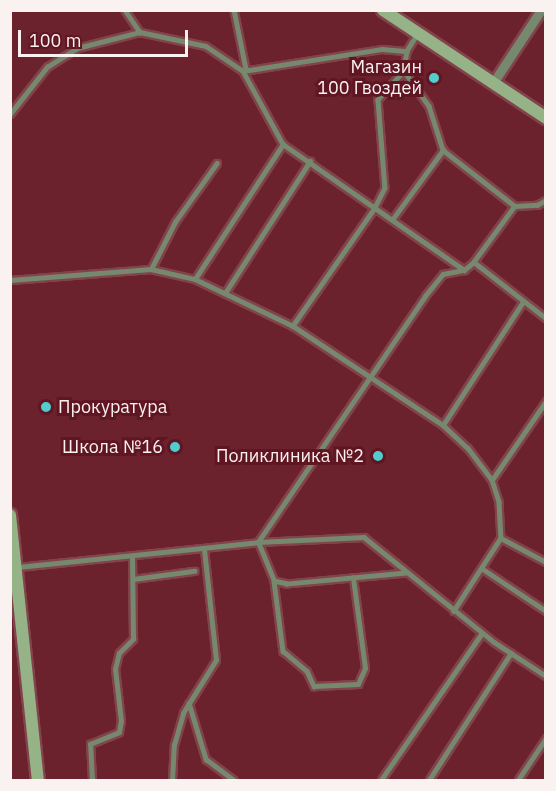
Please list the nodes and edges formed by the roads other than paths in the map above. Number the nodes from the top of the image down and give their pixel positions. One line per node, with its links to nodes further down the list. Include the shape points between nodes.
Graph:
1 (125, 10): 5 (lane)
2 (234, 10): 8 (lane)
3 (383, 10): 6 (street)
4 (540, 10): 10 (street)
5 (140, 32): 8 (lane, via 206,46); 11 (lane, via 77,48 47,68)
6 (417, 35): 7 (lane); 10 (street)
7 (407, 51): 8 (lane, via 382,49); 9 (lane)
8 (245, 70): 13 (lane)
9 (404, 71): 14 (lane, via 429,106); 19 (lane, via 378,100 387,179)
10 (493, 83): 12 (street)
11 (10, 114)
12 (546, 118)
13 (282, 144): 15 (lane); 24 (lane)
14 (443, 150): 18 (lane); 20 (lane)
15 (310, 161): 19 (lane); 26 (lane)
16 (217, 164): 22 (lane, via 175,222)
17 (546, 200): 18 (lane, via 537,205)
18 (515, 206): 21 (lane)
19 (375, 208): 20 (lane); 29 (lane)
20 (393, 220): 23 (lane)
21 (474, 262): 23 (lane); 27 (lane)
22 (151, 269): 24 (lane); 25 (lane)
23 (464, 270): 30 (lane, via 443,274)
24 (195, 279): 26 (lane)
25 (10, 280)
26 (225, 293): 29 (lane)
27 (523, 302): 28 (lane); 32 (lane)
28 (546, 318)
29 (293, 326): 30 (lane)
30 (368, 376): 32 (lane); 36 (lane)
31 (546, 401): 33 (lane)
32 (443, 425): 33 (lane, via 468,448)
33 (492, 480): 35 (lane, via 499,502)
34 (10, 515): 40 (street)
35 (501, 538): 39 (lane); 41 (lane)
36 (258, 542): 37 (lane); 43 (lane, via 364,537); 46 (lane)
37 (204, 549): 38 (lane); 53 (lane, via 216,660)
38 (132, 557): 40 (lane); 45 (lane)
39 (546, 562)
40 (16, 567): 47 (street)
41 (483, 569): 48 (lane); 49 (lane)
42 (194, 571): 45 (lane)
43 (406, 573): 44 (lane); 48 (lane)
44 (353, 578): 46 (lane, via 287,584); 46 (lane, via 365,668 358,684 314,686 295,657 283,651)
45 (133, 579): 56 (lane, via 133,639 120,653 115,669 119,732 90,744)
46 (274, 581)
47 (14, 594): 55 (street)
48 (454, 611): 50 (lane)
49 (546, 611)
50 (482, 633): 51 (lane); 59 (lane)
51 (511, 653): 52 (lane); 60 (lane)
52 (546, 676)
53 (189, 703): 57 (lane, via 174,745); 58 (lane, via 206,759)
54 (546, 738): 61 (lane)
55 (38, 780)
56 (92, 780)
57 (172, 780)
58 (234, 780)
59 (381, 780)
60 (429, 780)
61 (518, 780)

